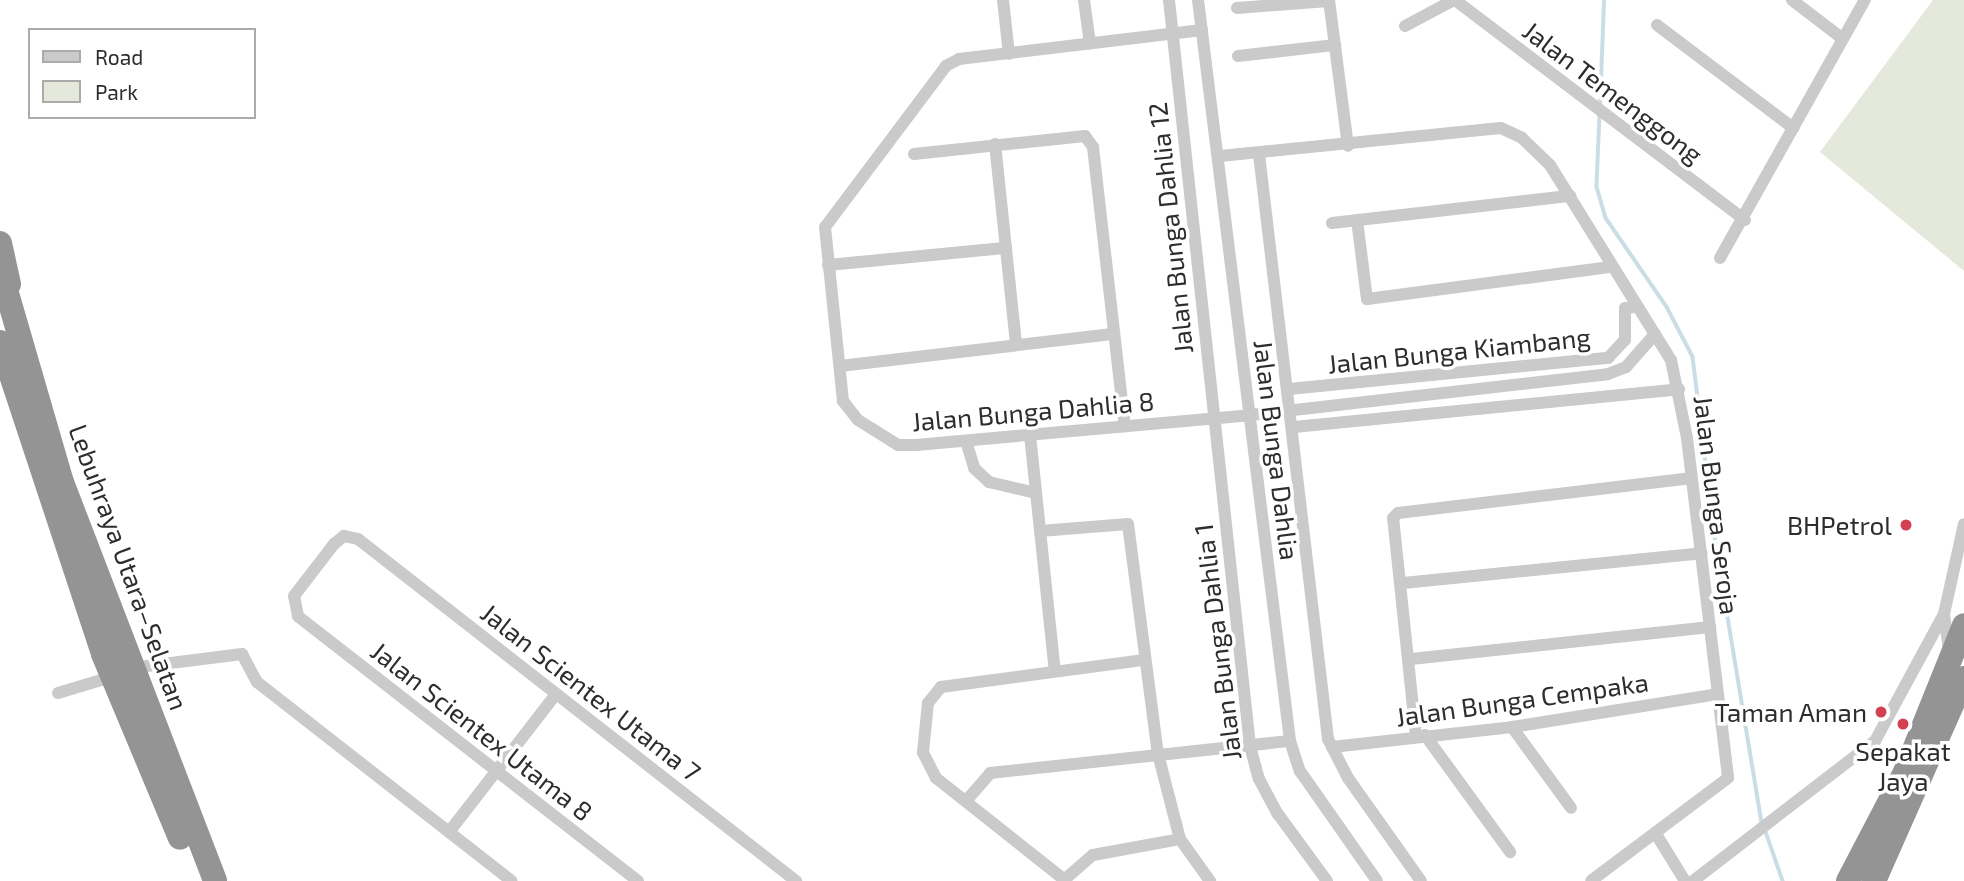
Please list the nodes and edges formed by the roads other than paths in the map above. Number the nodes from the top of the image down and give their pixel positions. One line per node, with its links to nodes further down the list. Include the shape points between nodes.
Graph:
1 (1003, 0): 17 (street)
2 (1084, 0): 15 (street)
3 (1169, 0): 13 (street, Jalan Bunga Dahlia 12)
4 (1198, 0): 12 (street, Jalan Bunga Dahlia)
5 (1454, 0): 11 (street); 27 (street, Jalan Temenggong)
6 (1792, 0): 14 (street)
7 (1865, 0): 14 (street)
8 (1329, 1): 9 (street); 16 (street)
9 (1237, 8)
10 (1657, 25): 19 (street)
11 (1405, 26)
12 (1202, 30): 13 (street, Jalan Bunga Dahlia 8); 24 (street, Jalan Bunga Dahlia)
13 (1174, 33): 15 (street, Jalan Bunga Dahlia 8); 45 (street, Jalan Bunga Dahlia 12)
14 (1843, 39): 19 (street)
15 (1090, 44): 17 (street, Jalan Bunga Dahlia 8)
16 (1335, 45): 18 (street); 21 (street)
17 (1009, 54): 32 (street, Jalan Bunga Dahlia 8, via 959,59 946,66 825,227)
18 (1238, 56)
19 (1793, 128): 27 (street)
20 (995, 144): 22 (street); 30 (street); 36 (street, via 1085,136 1093,147)
21 (1348, 146): 23 (street); 25 (street, Jalan Bunga Seroja, via 1498,128 1534,148)
22 (914, 154)
23 (1259, 155): 24 (street); 41 (street)
24 (1220, 156): 44 (street, Jalan Bunga Dahlia)
25 (1570, 196): 26 (street); 33 (street, Jalan Bunga Seroja)
26 (1357, 220): 28 (street); 33 (street, via 1367,299)
27 (1745, 220): 31 (street)
28 (1332, 223)
29 (0, 243): 38 (highway)
30 (1006, 248): 32 (street); 39 (street)
31 (1720, 258)
32 (828, 265): 40 (street, Jalan Bunga Dahlia 8)
33 (1611, 267): 35 (street, Jalan Bunga Seroja)
34 (0, 269): 38 (highway, Lebuhraya Utara–Selatan)
35 (1636, 307): 37 (street, Jalan Bunga Seroja); 41 (street, Jalan Bunga Kiambang, via 1625,308 1625,340 1608,358)
36 (1112, 334): 39 (street); 46 (street)
37 (1655, 334): 42 (street, Jalan Bunga Seroja, via 1671,360); 43 (street, Jalan Bunga Dahlia 8, via 1626,367 1608,374)
38 (10, 339): 82 (highway, Lebuhraya Utara–Selatan, via 103,654); 83 (highway, Lebuhraya Utara–Selatan)
39 (1016, 345): 40 (street)
40 (840, 366): 49 (street, Jalan Bunga Dahlia 8, via 848,409 878,435 898,444)
41 (1289, 389): 43 (street)
42 (1679, 390): 47 (street); 50 (street, Jalan Bunga Seroja)
43 (1292, 410): 44 (street, Jalan Bunga Dahlia 8); 47 (street)
44 (1250, 415): 45 (street, Jalan Bunga Dahlia 8); 70 (street, Jalan Bunga Dahlia)
45 (1214, 418): 46 (street, Jalan Bunga Dahlia 8); 71 (street, Jalan Bunga Dahlia 1)
46 (1125, 426): 48 (street, Jalan Bunga Dahlia 8)
47 (1294, 427): 72 (street)
48 (1030, 435): 49 (street, Jalan Bunga Dahlia 8); 51 (street)
49 (966, 441): 51 (street, via 974,468 989,482)
50 (1690, 478): 54 (street, Jalan Bunga Seroja); 55 (street, via 1406,510 1394,518)
51 (1036, 493): 53 (street)
52 (1964, 524): 57 (street)
53 (1040, 531): 60 (street, via 1128,524); 62 (street)
54 (1700, 553): 55 (street); 58 (street, Jalan Bunga Seroja)
55 (1403, 583): 59 (street)
56 (298, 616): 66 (street, Jalan Scientex Utama 7, via 295,596 334,544 344,536 358,539); 74 (street, Jalan Scientex Utama 8)
57 (1954, 619): 93 (street, via 1875,741); 94 (highway, via 1950,657 1905,772)
58 (1710, 627): 59 (street); 67 (street, Jalan Bunga Seroja)
59 (1411, 659): 69 (street)
60 (1144, 660): 62 (street); 73 (street)
61 (139, 667): 77 (street, via 242,654 257,682)
62 (1055, 671): 75 (street, via 941,687 928,703 923,752 936,778)
63 (1964, 678): 95 (highway)
64 (101, 680): 65 (street)
65 (58, 693)
66 (556, 694): 74 (street); 86 (street, Jalan Scientex Utama 7)
67 (1717, 694): 68 (street, Jalan Bunga Cempaka); 78 (street, Jalan Bunga Seroja, via 1728,778)
68 (1512, 727): 69 (street, Jalan Bunga Cempaka); 76 (street)
69 (1421, 736): 72 (street, Jalan Bunga Cempaka); 80 (street)
70 (1290, 741): 71 (street); 89 (street, Jalan Bunga Dahlia, via 1300,771)
71 (1250, 746): 73 (street); 88 (street, Jalan Bunga Dahlia 1, via 1259,779 1278,814)
72 (1332, 747): 90 (street)
73 (1158, 754): 75 (street, via 990,773); 79 (street)
74 (497, 771): 77 (street); 85 (street, Jalan Scientex Utama 8)
75 (967, 801): 81 (street)
76 (1571, 808)
77 (449, 832): 84 (street)
78 (1656, 834): 91 (street, Jalan Bunga Seroja); 92 (street)
79 (1180, 839): 81 (street, via 1086,858); 87 (street)
80 (1510, 852)
81 (1065, 880)
82 (198, 881)
83 (215, 881)
84 (512, 881)
85 (638, 881)
86 (796, 881)
87 (1210, 881)
88 (1327, 881)
89 (1377, 881)
90 (1421, 881)
91 (1591, 881)
92 (1685, 881)
93 (1693, 881)
94 (1848, 881)
95 (1874, 881)

